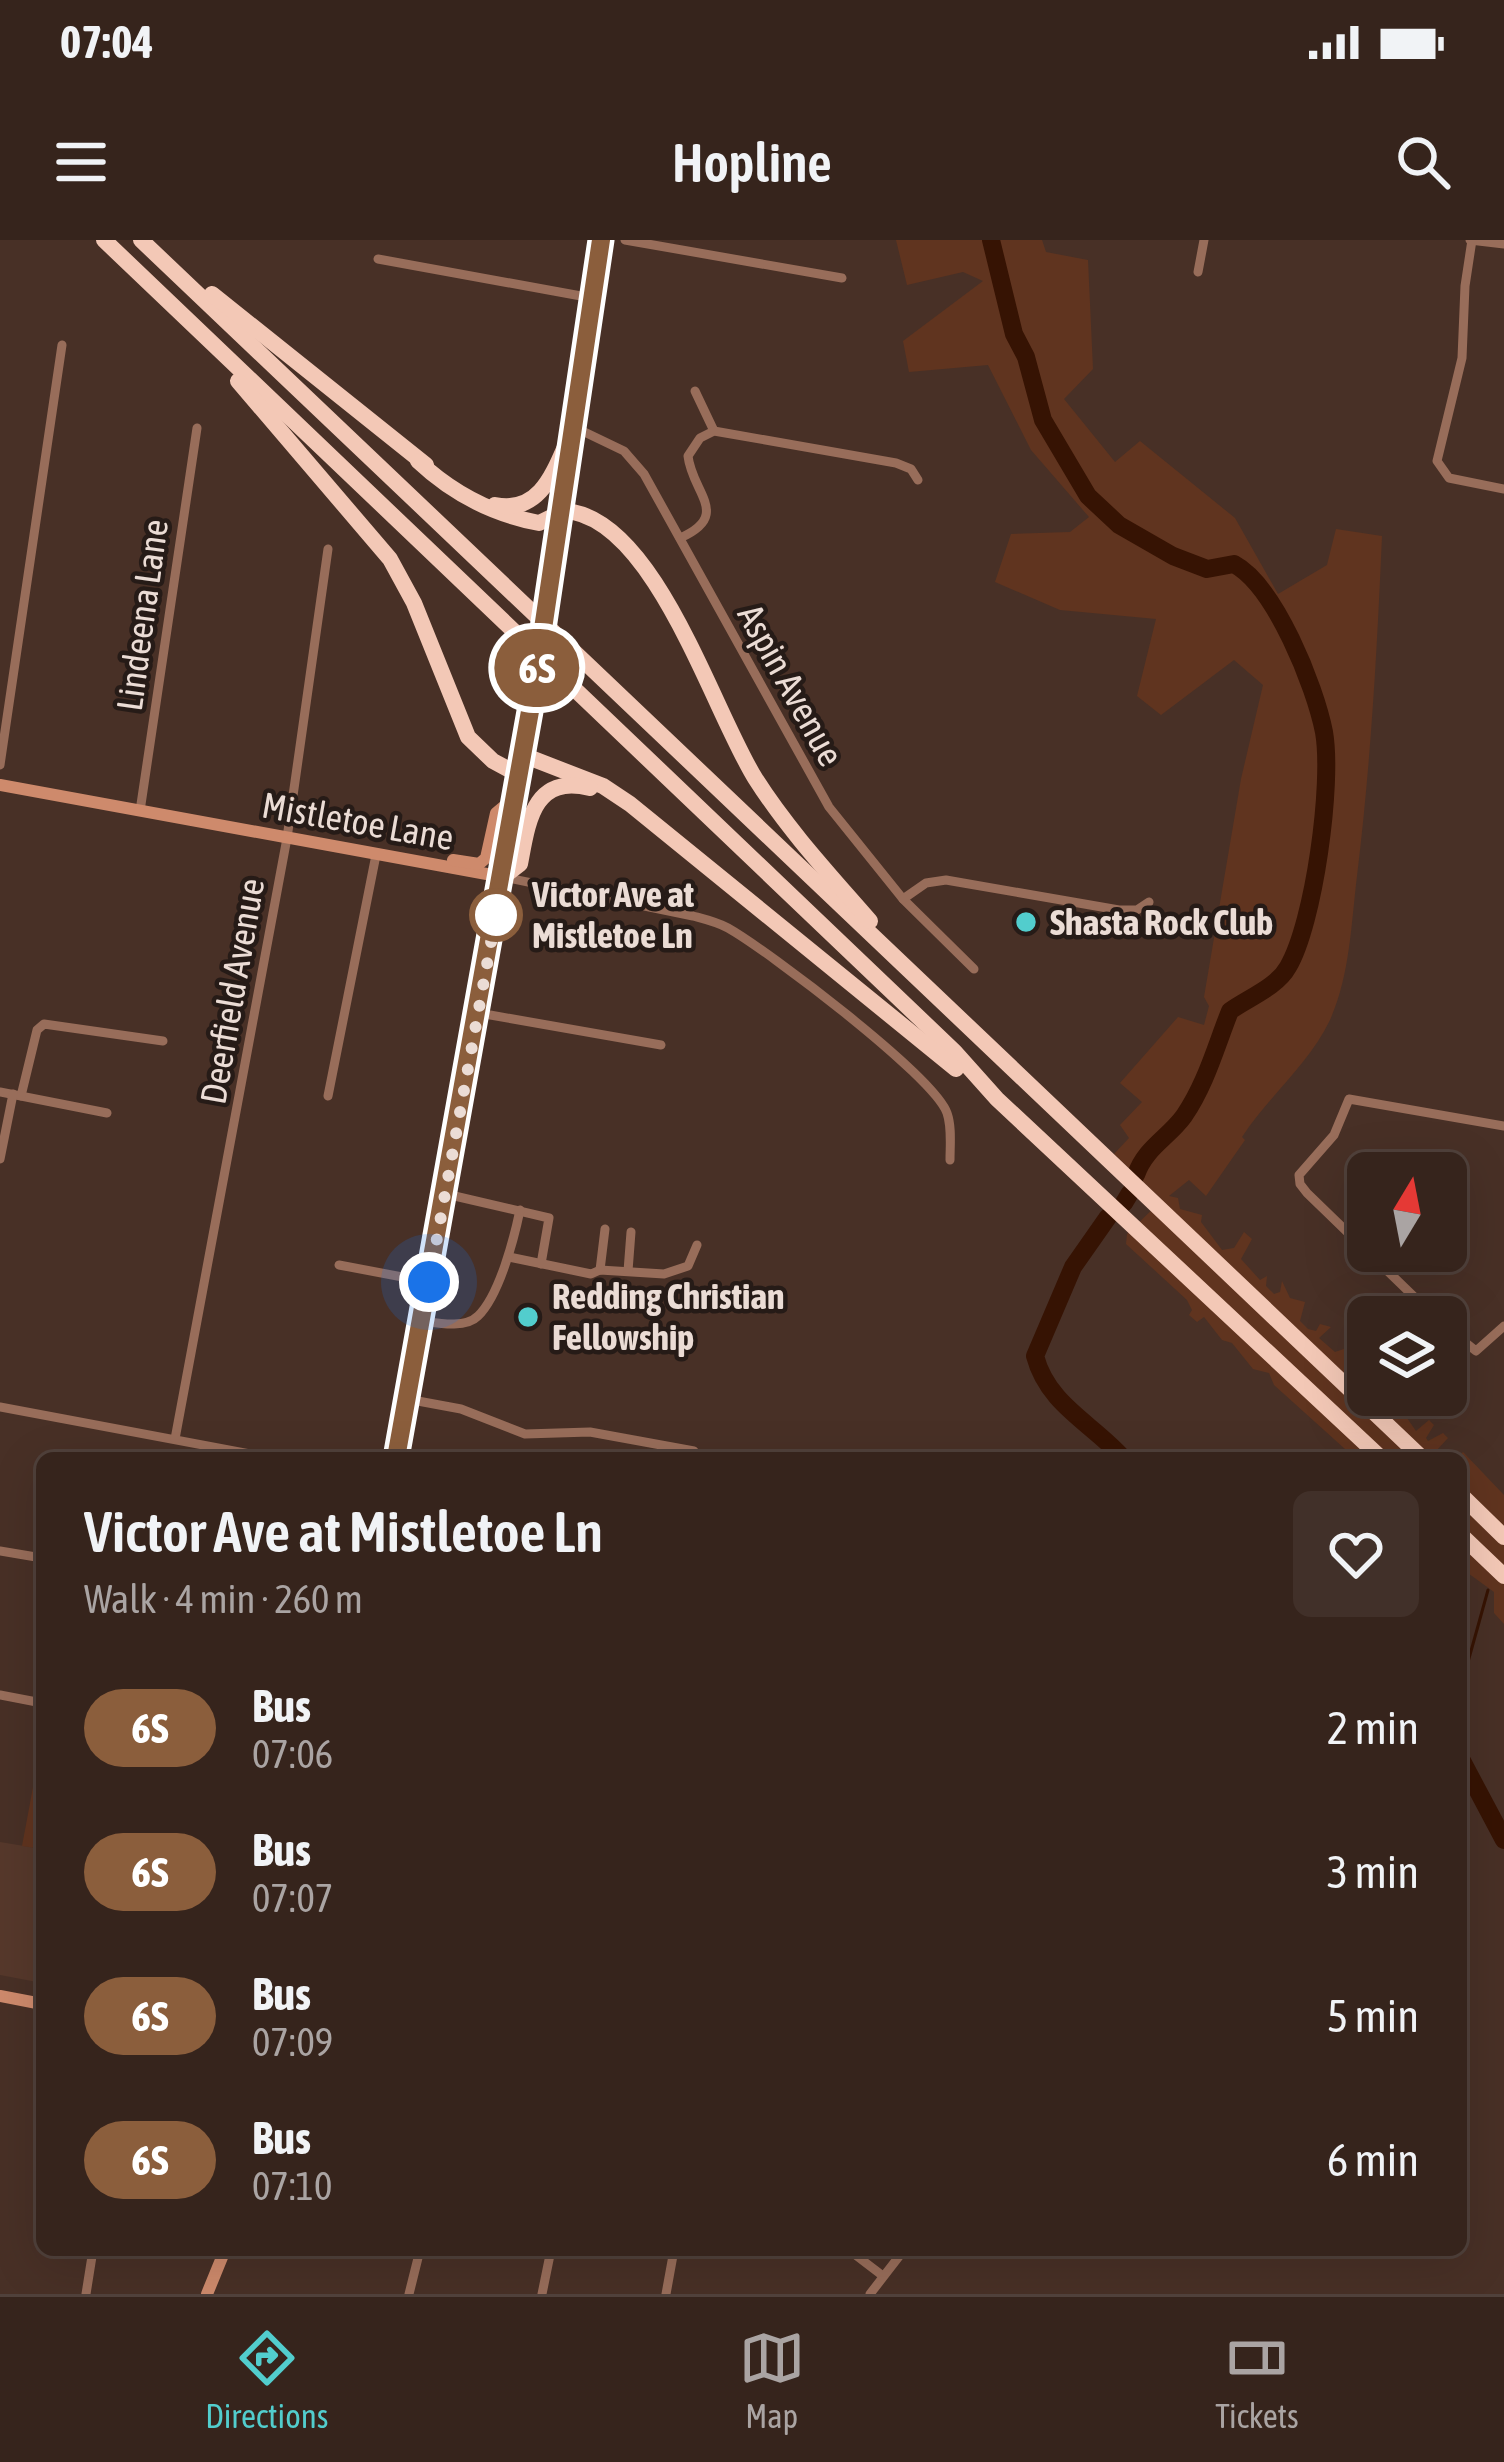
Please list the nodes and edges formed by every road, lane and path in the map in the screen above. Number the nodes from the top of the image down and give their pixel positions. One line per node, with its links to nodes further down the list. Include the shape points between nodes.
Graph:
1 (104, 240): 13 (highway)
2 (141, 240): 8 (highway)
3 (601, 240): 12 (main road)
4 (625, 240): 11 (street)
5 (1204, 240): 10 (street)
6 (1471, 240): 7 (street); 21 (street, via 1462,358 1437,460 1449,478)
7 (1504, 244)
8 (157, 255): 19 (highway); 38 (highway)
9 (378, 259): 12 (street)
10 (1198, 272)
11 (842, 278)
12 (592, 298): 16 (main road)
13 (206, 337): 27 (highway, via 390,559 468,737); 46 (highway)
14 (62, 345): 26 (street)
15 (695, 391): 18 (street)
16 (574, 427): 19 (highway, via 542,494 522,506 483,500); 22 (main road); 23 (street, Aspin Avenue, via 630,456)
17 (197, 428): 31 (street, Lindeena Lane)
18 (714, 431): 20 (street, via 896,463); 23 (street, via 688,456 705,521)
19 (418, 461): 22 (highway, via 500,513 539,523)
20 (918, 480)
21 (1504, 489)
22 (560, 513): 25 (main road, bridge); 38 (highway, via 610,532 651,575 753,774)
23 (680, 538): 36 (street, Aspin Avenue, via 807,773)
24 (328, 550): 32 (street, Deerfield Avenue)
25 (523, 755): 27 (main road); 30 (highway)
26 (0, 766)
27 (519, 775): 29 (main road)
28 (0, 785): 31 (main road, Mistletoe Lane)
29 (515, 797): 34 (main road, via 496,813 489,855 479,864); 35 (main road)
30 (630, 804): 35 (highway, via 575,784 554,789 531,811 518,867); 46 (highway)
31 (140, 811): 32 (main road, Mistletoe Lane)
32 (287, 838): 33 (main road, Mistletoe Lane); 68 (street, Deerfield Avenue)
33 (376, 855): 34 (main road, Mistletoe Lane); 45 (street)
34 (423, 863): 35 (main road, Mistletoe Lane)
35 (502, 877): 40 (main road); 50 (street, Mistletoe Lane, via 692,916 744,938 927,1084 948,1115)
36 (903, 899): 37 (street, via 946,880 1119,910); 39 (street, Aspin Avenue)
37 (1149, 902)
38 (905, 967): 73 (highway)
39 (974, 969)
40 (478, 1013): 42 (street); 51 (main road)
41 (163, 1041): 44 (street, via 44,1024)
42 (662, 1045)
43 (0, 1092): 44 (street)
44 (17, 1095): 47 (street); 49 (street)
45 (328, 1096)
46 (997, 1099): 72 (highway)
47 (107, 1113)
48 (1504, 1126): 62 (street, via 1349,1099 1334,1135 1299,1175)
49 (0, 1160)
50 (950, 1160)
51 (446, 1195): 52 (street); 61 (main road)
52 (520, 1210): 56 (street); 57 (street, via 549,1218)
53 (605, 1228): 59 (street)
54 (631, 1232): 60 (street)
55 (698, 1245): 60 (street, via 681,1269)
56 (509, 1257): 57 (street); 63 (street, via 478,1316)
57 (541, 1264): 59 (street)
58 (339, 1265): 61 (street)
59 (600, 1270): 60 (street)
60 (628, 1271)
61 (429, 1282): 63 (main road)
62 (1415, 1296)
63 (422, 1321): 66 (main road)
64 (1504, 1326): 65 (street, via 1480,1349)
65 (1467, 1346)
66 (407, 1399): 69 (street, via 473,1412 525,1434 590,1432); 71 (main road)
67 (0, 1407): 68 (street)
68 (175, 1439): 70 (street)
69 (694, 1451)
70 (225, 1452)
71 (397, 1452)
72 (1375, 1452)
73 (1416, 1452)
74 (1467, 1501): 75 (highway)
75 (1504, 1535)
76 (1467, 1540): 79 (highway)
77 (0, 1551): 78 (street)
78 (36, 1557)
79 (1504, 1576)
80 (0, 1695): 81 (street)
81 (36, 1702)
82 (0, 1996): 83 (main road)
83 (36, 2003)
84 (92, 2256): 92 (street)
85 (223, 2256): 93 (main road)
86 (418, 2256): 94 (street)
87 (550, 2256): 95 (street)
88 (673, 2256): 96 (street)
89 (857, 2256): 91 (street)
90 (899, 2256): 91 (street)
91 (883, 2276): 97 (street)
92 (86, 2294)
93 (207, 2294)
94 (409, 2294)
95 (542, 2294)
96 (666, 2294)
97 (870, 2294)

